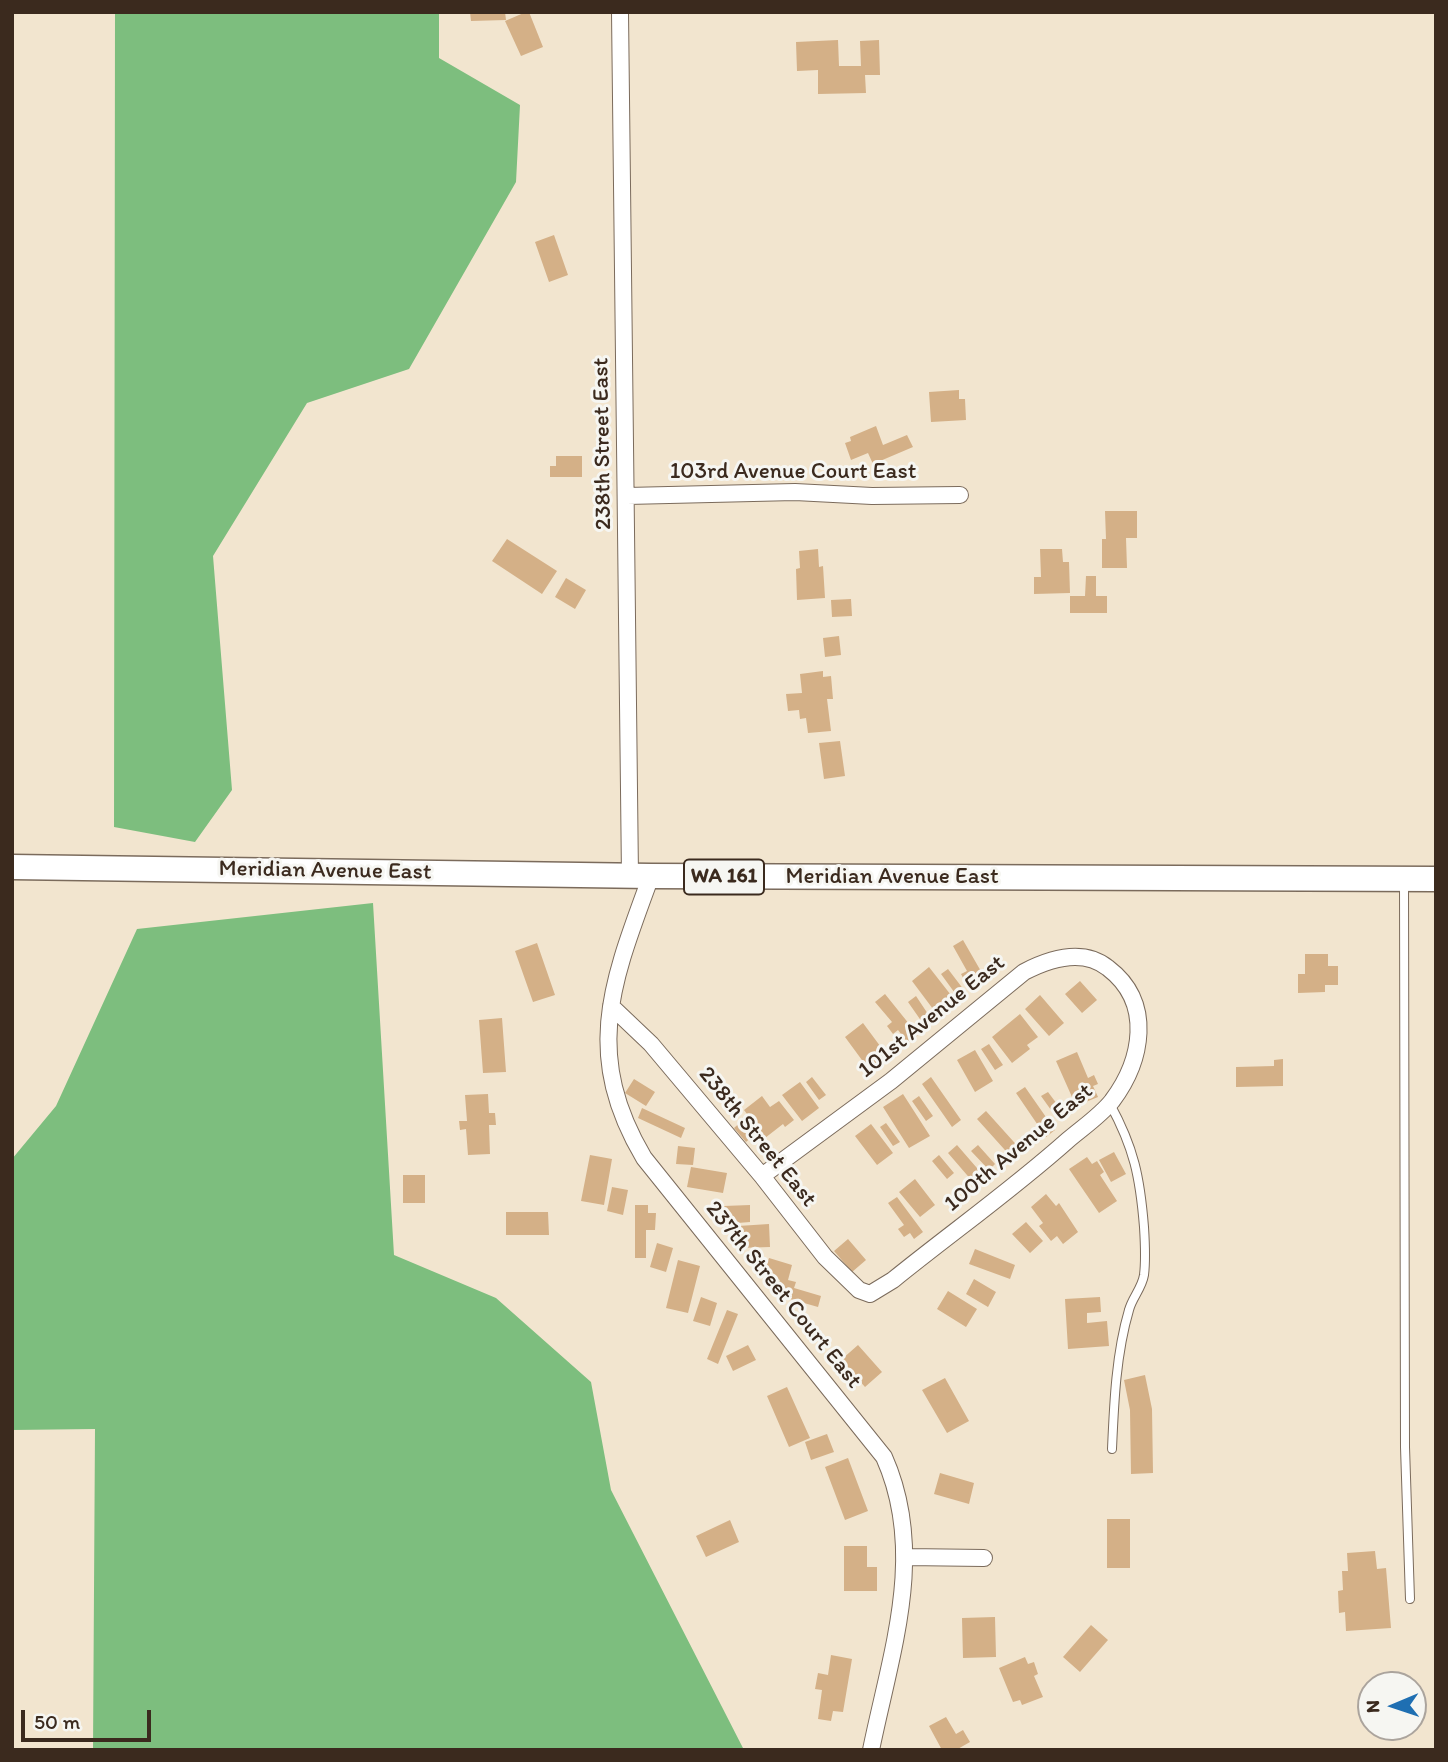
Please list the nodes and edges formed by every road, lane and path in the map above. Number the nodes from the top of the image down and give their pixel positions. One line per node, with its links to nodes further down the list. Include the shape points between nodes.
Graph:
1 (620, 12): 3 (street, 238th Street East)
2 (960, 495): 3 (street, 103rd Avenue Court East)
3 (626, 496): 5 (street, 238th Street East)
4 (12, 867): 5 (main road, Meridian Avenue East / WA 161)
5 (641, 876): 6 (main road, Meridian Avenue East / WA 161); 9 (street, 237th Street Court East)
6 (1404, 879): 7 (main road, Meridian Avenue East / WA 161); 16 (lane, via 1405,1447)
7 (1436, 879)
8 (1133, 1002): 10 (street, 100th Avenue East, via 1138,1049 1133,1068); 11 (street, 101st Avenue East, via 1120,979 1102,964 1091,959 1045,960)
9 (611, 1006): 11 (street, 238th Street East, via 651,1044); 14 (street, 237th Street Court East, via 608,1057 628,1131 644,1158 884,1457 898,1497)
10 (1110, 1104): 12 (street, 100th Avenue East, via 1041,1164); 13 (lane, via 1126,1133 1140,1182 1146,1250 1143,1278 1123,1333)
11 (762, 1176): 12 (street, 238th Street East, via 825,1257 859,1290)
12 (870, 1294)
13 (1112, 1449)
14 (906, 1557): 15 (street); 17 (street, 237th Street Court East, via 903,1595)
15 (985, 1558)
16 (1410, 1599)
17 (871, 1750)

